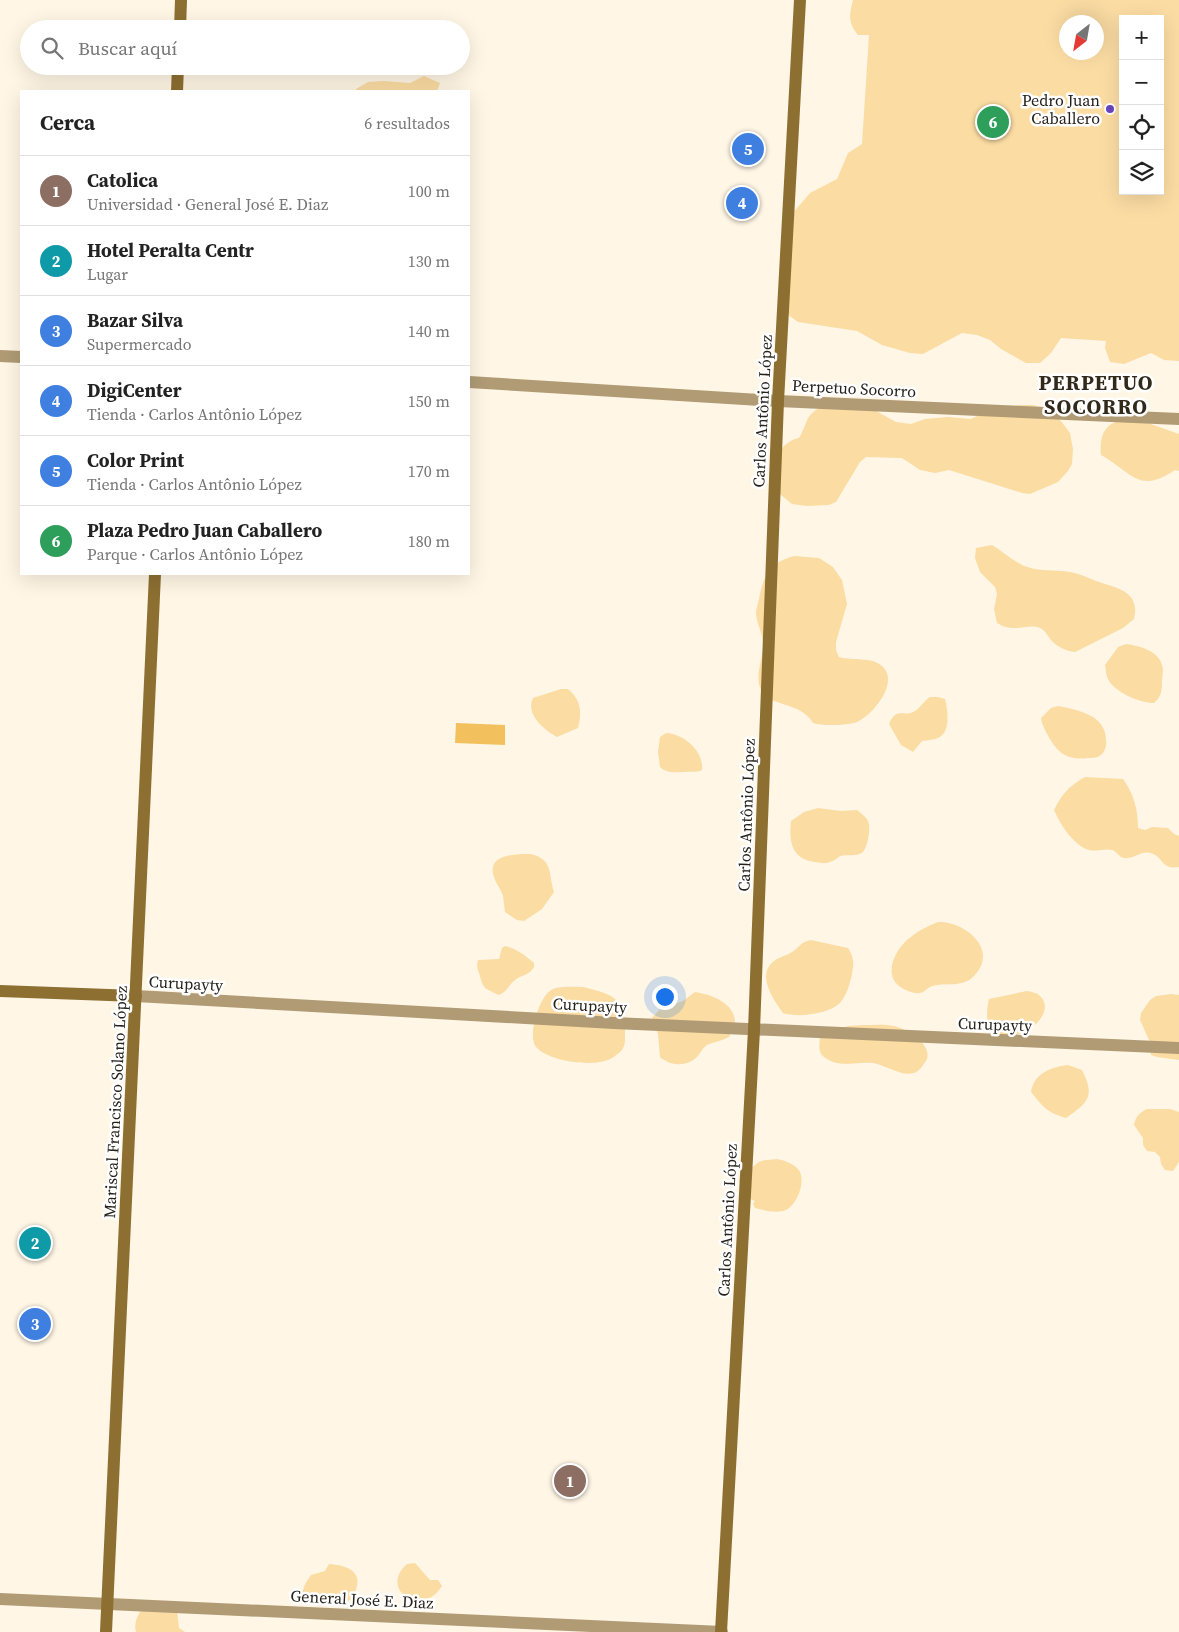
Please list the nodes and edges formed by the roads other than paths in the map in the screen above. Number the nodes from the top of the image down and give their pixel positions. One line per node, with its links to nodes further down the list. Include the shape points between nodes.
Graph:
1 (181, 0): 3 (street)
2 (800, 0): 9 (street, Carlos Antônio López)
3 (180, 20)
4 (178, 75): 5 (street)
5 (177, 90)
6 (0, 356): 7 (street)
7 (20, 357)
8 (470, 382): 9 (street, Perpetuo Socorro)
9 (778, 401): 10 (street, Perpetuo Socorro); 14 (street, Carlos Antônio López)
10 (1179, 418)
11 (155, 575): 13 (street, Mariscal Francisco Solano López)
12 (0, 991): 13 (street, Curupayty)
13 (136, 996): 14 (street, Curupayty); 17 (street, Mariscal Francisco Solano López)
14 (754, 1030): 15 (street, Curupayty); 19 (street, Carlos Antônio López)
15 (1179, 1048)
16 (0, 1598): 17 (street, General José E. Diaz)
17 (108, 1603): 18 (street, Mariscal Francisco Solano López); 19 (street, General José E. Diaz)
18 (106, 1632)
19 (722, 1632)

